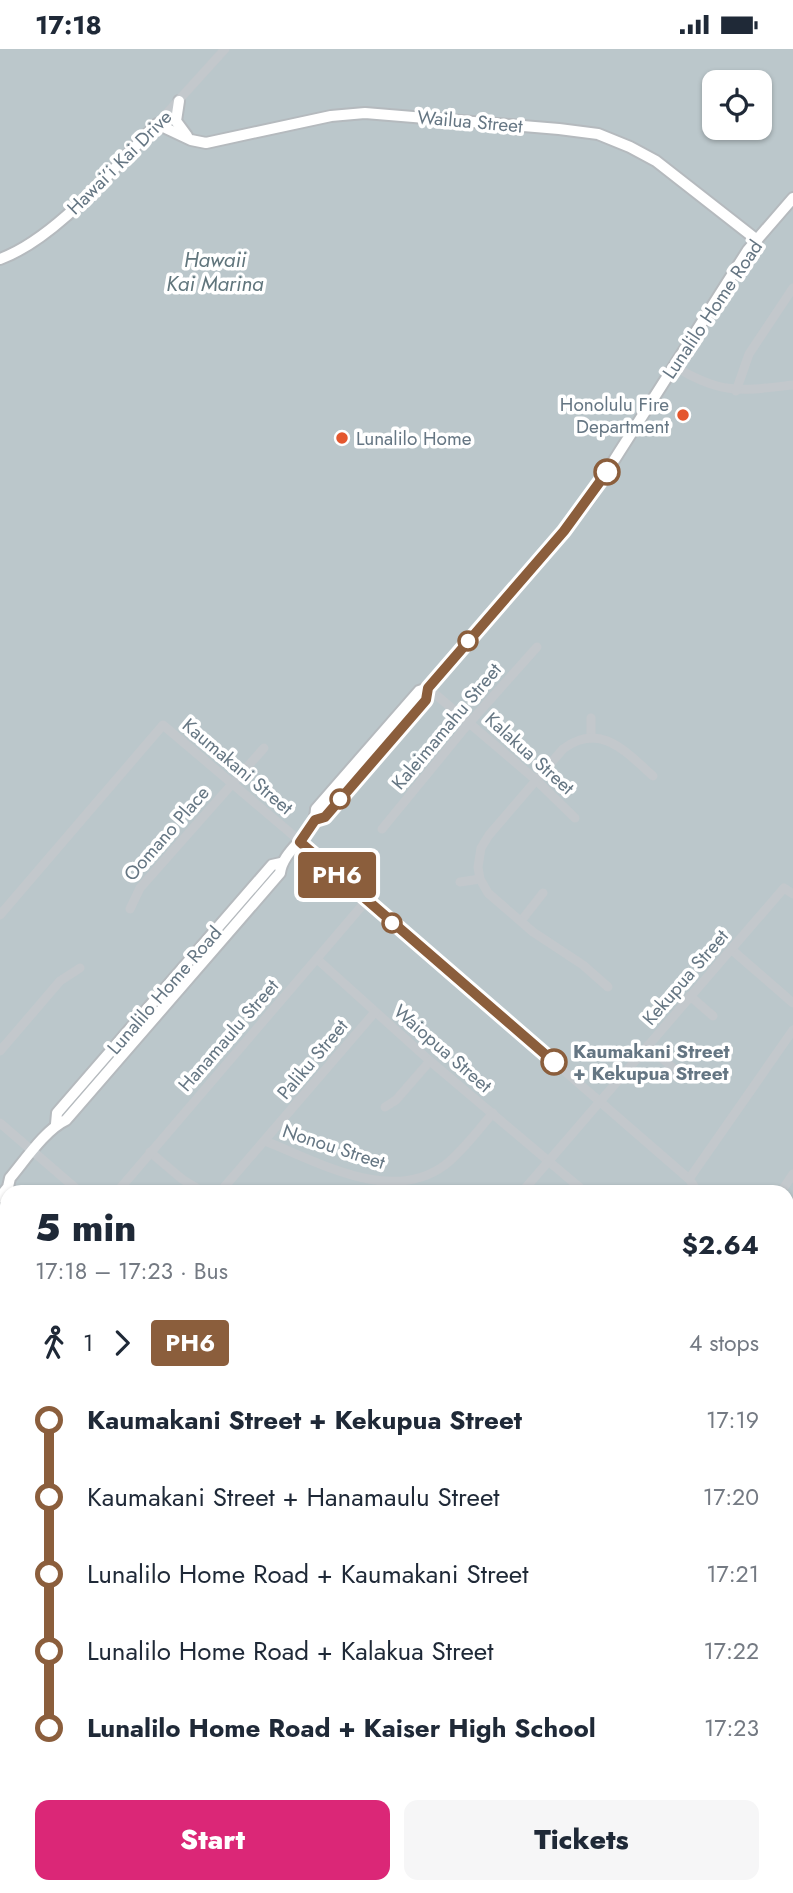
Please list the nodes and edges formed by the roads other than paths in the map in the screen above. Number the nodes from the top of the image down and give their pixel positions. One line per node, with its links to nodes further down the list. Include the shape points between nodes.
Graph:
1 (225, 49): 2 (street, Hawai’i Kai Drive)
2 (179, 101): 3 (street, Hawai’i Kai Drive); 4 (main road, via 176,121)
3 (157, 124): 4 (main road, Wailua Street); 7 (main road, Hawai’i Kai Drive, via 51,229)
4 (191, 140): 6 (main road, Wailua Street, via 217,142 331,116 365,113 574,130 617,141 656,161)
5 (793, 198): 6 (main road, Lunalilo Home Road)
6 (757, 240): 9 (main road, Lunalilo Home Road)
7 (0, 259)
8 (793, 288): 11 (street, via 749,355)
9 (674, 366): 11 (street, via 709,386); 13 (main road, Lunalilo Home Road, via 590,498)
10 (793, 385): 11 (street)
11 (736, 391)
12 (537, 647): 15 (street, Kaleimamahu Street)
13 (428, 688): 15 (street, Kalakua Street); 23 (main road, Lunalilo Home Road, via 426,700)
14 (591, 718): 16 (street)
15 (470, 723): 19 (street, Kalakua Street); 22 (street, Kaleimamahu Street)
16 (591, 738): 18 (street, via 615,744); 19 (street, via 563,749)
17 (264, 748): 20 (street, Oomano Place)
18 (653, 776)
19 (536, 780): 21 (street, Kalakua Street); 24 (street, via 485,841 478,859)
20 (232, 783): 23 (street, Kaumakani Street); 29 (street, Oomano Place, via 140,888); 30 (street, Kaumakani Street, via 163,725)
21 (575, 818)
22 (382, 829)
23 (300, 842): 28 (street, Kaumakani Street); 50 (main road, Lunalilo Home Road, via 281,863 272,865 58,1113 56,1124)
24 (480, 879): 25 (street); 31 (street, via 488,893)
25 (460, 882)
26 (543, 893): 31 (street)
27 (793, 894): 32 (street, Kekupua Street, via 784,888)
28 (366, 901): 33 (street, Hanamaulu Street); 45 (street, Kaumakani Street)
29 (130, 909)
30 (0, 915)
31 (521, 921): 35 (street)
32 (732, 950): 36 (street, Kekupua Street); 37 (street)
33 (317, 959): 38 (street, Waiopua Street); 51 (street, Hanamaulu Street)
34 (80, 968): 42 (street, via 60,981)
35 (608, 987)
36 (691, 996): 39 (street); 41 (street, Kekupua Street)
37 (793, 1003)
38 (375, 1012): 43 (street, Waiopua Street); 49 (street, Paliku Street)
39 (713, 1016)
40 (793, 1030): 54 (street)
41 (648, 1045): 44 (street); 45 (street, Kekupua Street)
42 (0, 1051)
43 (430, 1061): 46 (street); 47 (street, Waiopua Street)
44 (675, 1070)
45 (600, 1101): 52 (street, Kekupua Street); 54 (street, Kaumakani Street)
46 (385, 1107)
47 (493, 1113): 49 (street, Nonou Street, via 442,1167 400,1182 362,1178); 52 (street, Waiopua Street)
48 (0, 1123): 50 (street)
49 (265, 1141): 58 (street, Paliku Street)
50 (33, 1151): 53 (main road, Lunalilo Home Road); 55 (street)
51 (150, 1152): 56 (street, Hanamaulu Street); 57 (street)
52 (549, 1160): 59 (street, Kekupua Street); 60 (street, Waiopua Street)
53 (5, 1179)
54 (689, 1179): 61 (street, Kaumakani Street)
55 (72, 1185)
56 (123, 1185)
57 (192, 1185)
58 (226, 1185)
59 (528, 1185)
60 (577, 1185)
61 (693, 1185)

